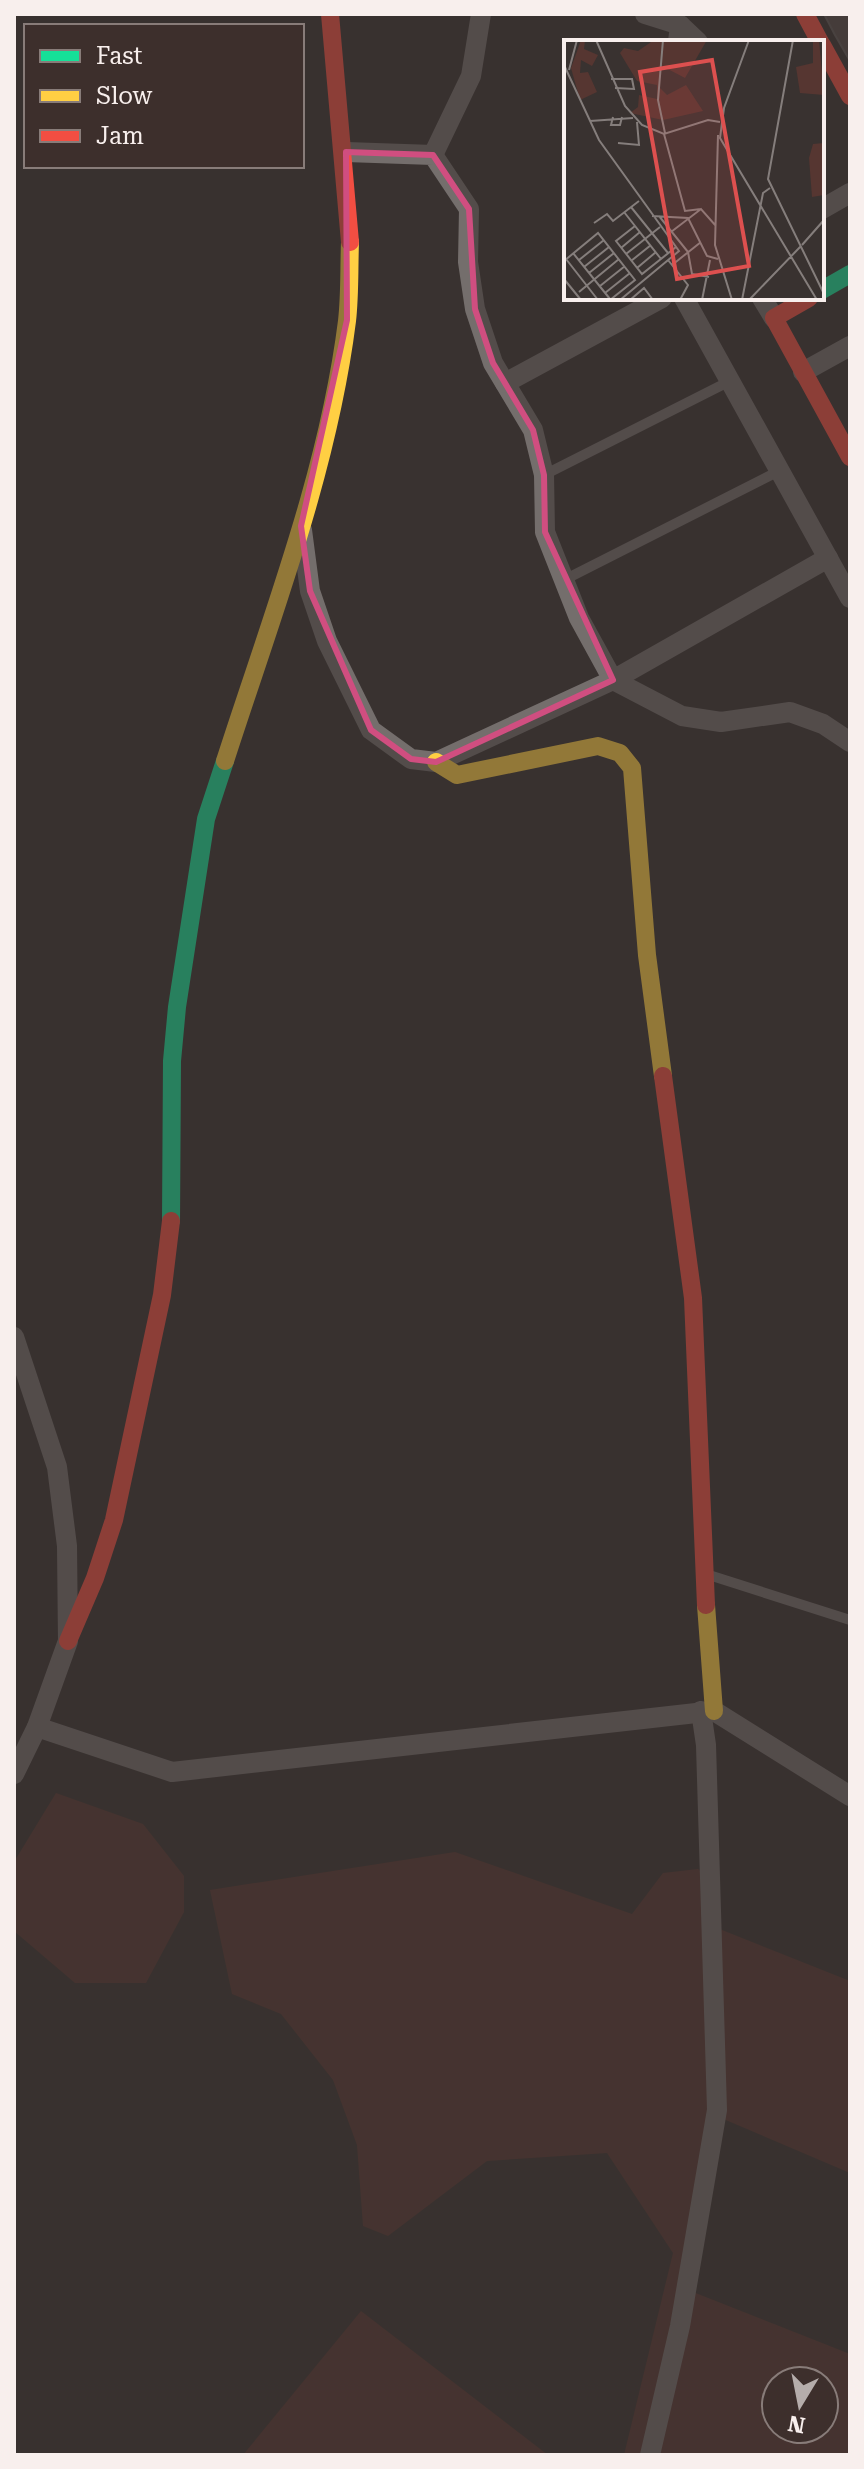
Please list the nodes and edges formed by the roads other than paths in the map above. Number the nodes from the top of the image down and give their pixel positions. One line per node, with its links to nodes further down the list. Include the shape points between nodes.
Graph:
1 (330, 14): 9 (street)
2 (481, 14): 10 (street, via 471,76)
3 (645, 14): 5 (street)
4 (805, 14): 6 (street)
5 (679, 34)
6 (819, 40)
7 (824, 49): 8 (street)
8 (850, 96)
9 (346, 152): 10 (street); 27 (street, via 351,231 347,320)
10 (433, 155): 23 (street, via 469,209 468,262 475,309)
11 (850, 193): 12 (street)
12 (824, 208)
13 (850, 274): 14 (street)
14 (824, 289)
15 (658, 300): 23 (street)
16 (685, 300): 22 (street)
17 (763, 300): 19 (street)
18 (806, 300): 19 (street)
19 (774, 318): 21 (street)
20 (850, 346): 21 (street)
21 (803, 372): 24 (street)
22 (730, 381): 25 (street); 26 (lane)
23 (505, 383): 26 (street, via 533,430)
24 (850, 457)
25 (779, 471): 28 (street); 29 (lane)
26 (544, 475): 29 (street, via 545,532)
27 (301, 526): 33 (street, via 314,603 327,641 371,730 411,759); 37 (street, via 206,819 172,1061 171,1230 162,1295 114,1520)
28 (828, 558): 30 (street); 31 (street)
29 (564, 580): 31 (street)
30 (850, 598)
31 (613, 680): 32 (street, via 682,716 721,722 790,712 823,724); 33 (street)
32 (850, 742)
33 (436, 762): 35 (street, via 457,775 598,746 620,753 632,768 647,955 693,1298)
34 (14, 1337): 37 (street, via 57,1467 67,1546)
35 (707, 1575): 36 (lane); 38 (street)
36 (850, 1620)
37 (68, 1641): 39 (street)
38 (708, 1711): 39 (street, via 172,1772); 41 (street); 42 (street, via 717,2110 680,2326)
39 (37, 1727): 40 (street)
40 (14, 1774)
41 (850, 1796)
42 (650, 2455)

